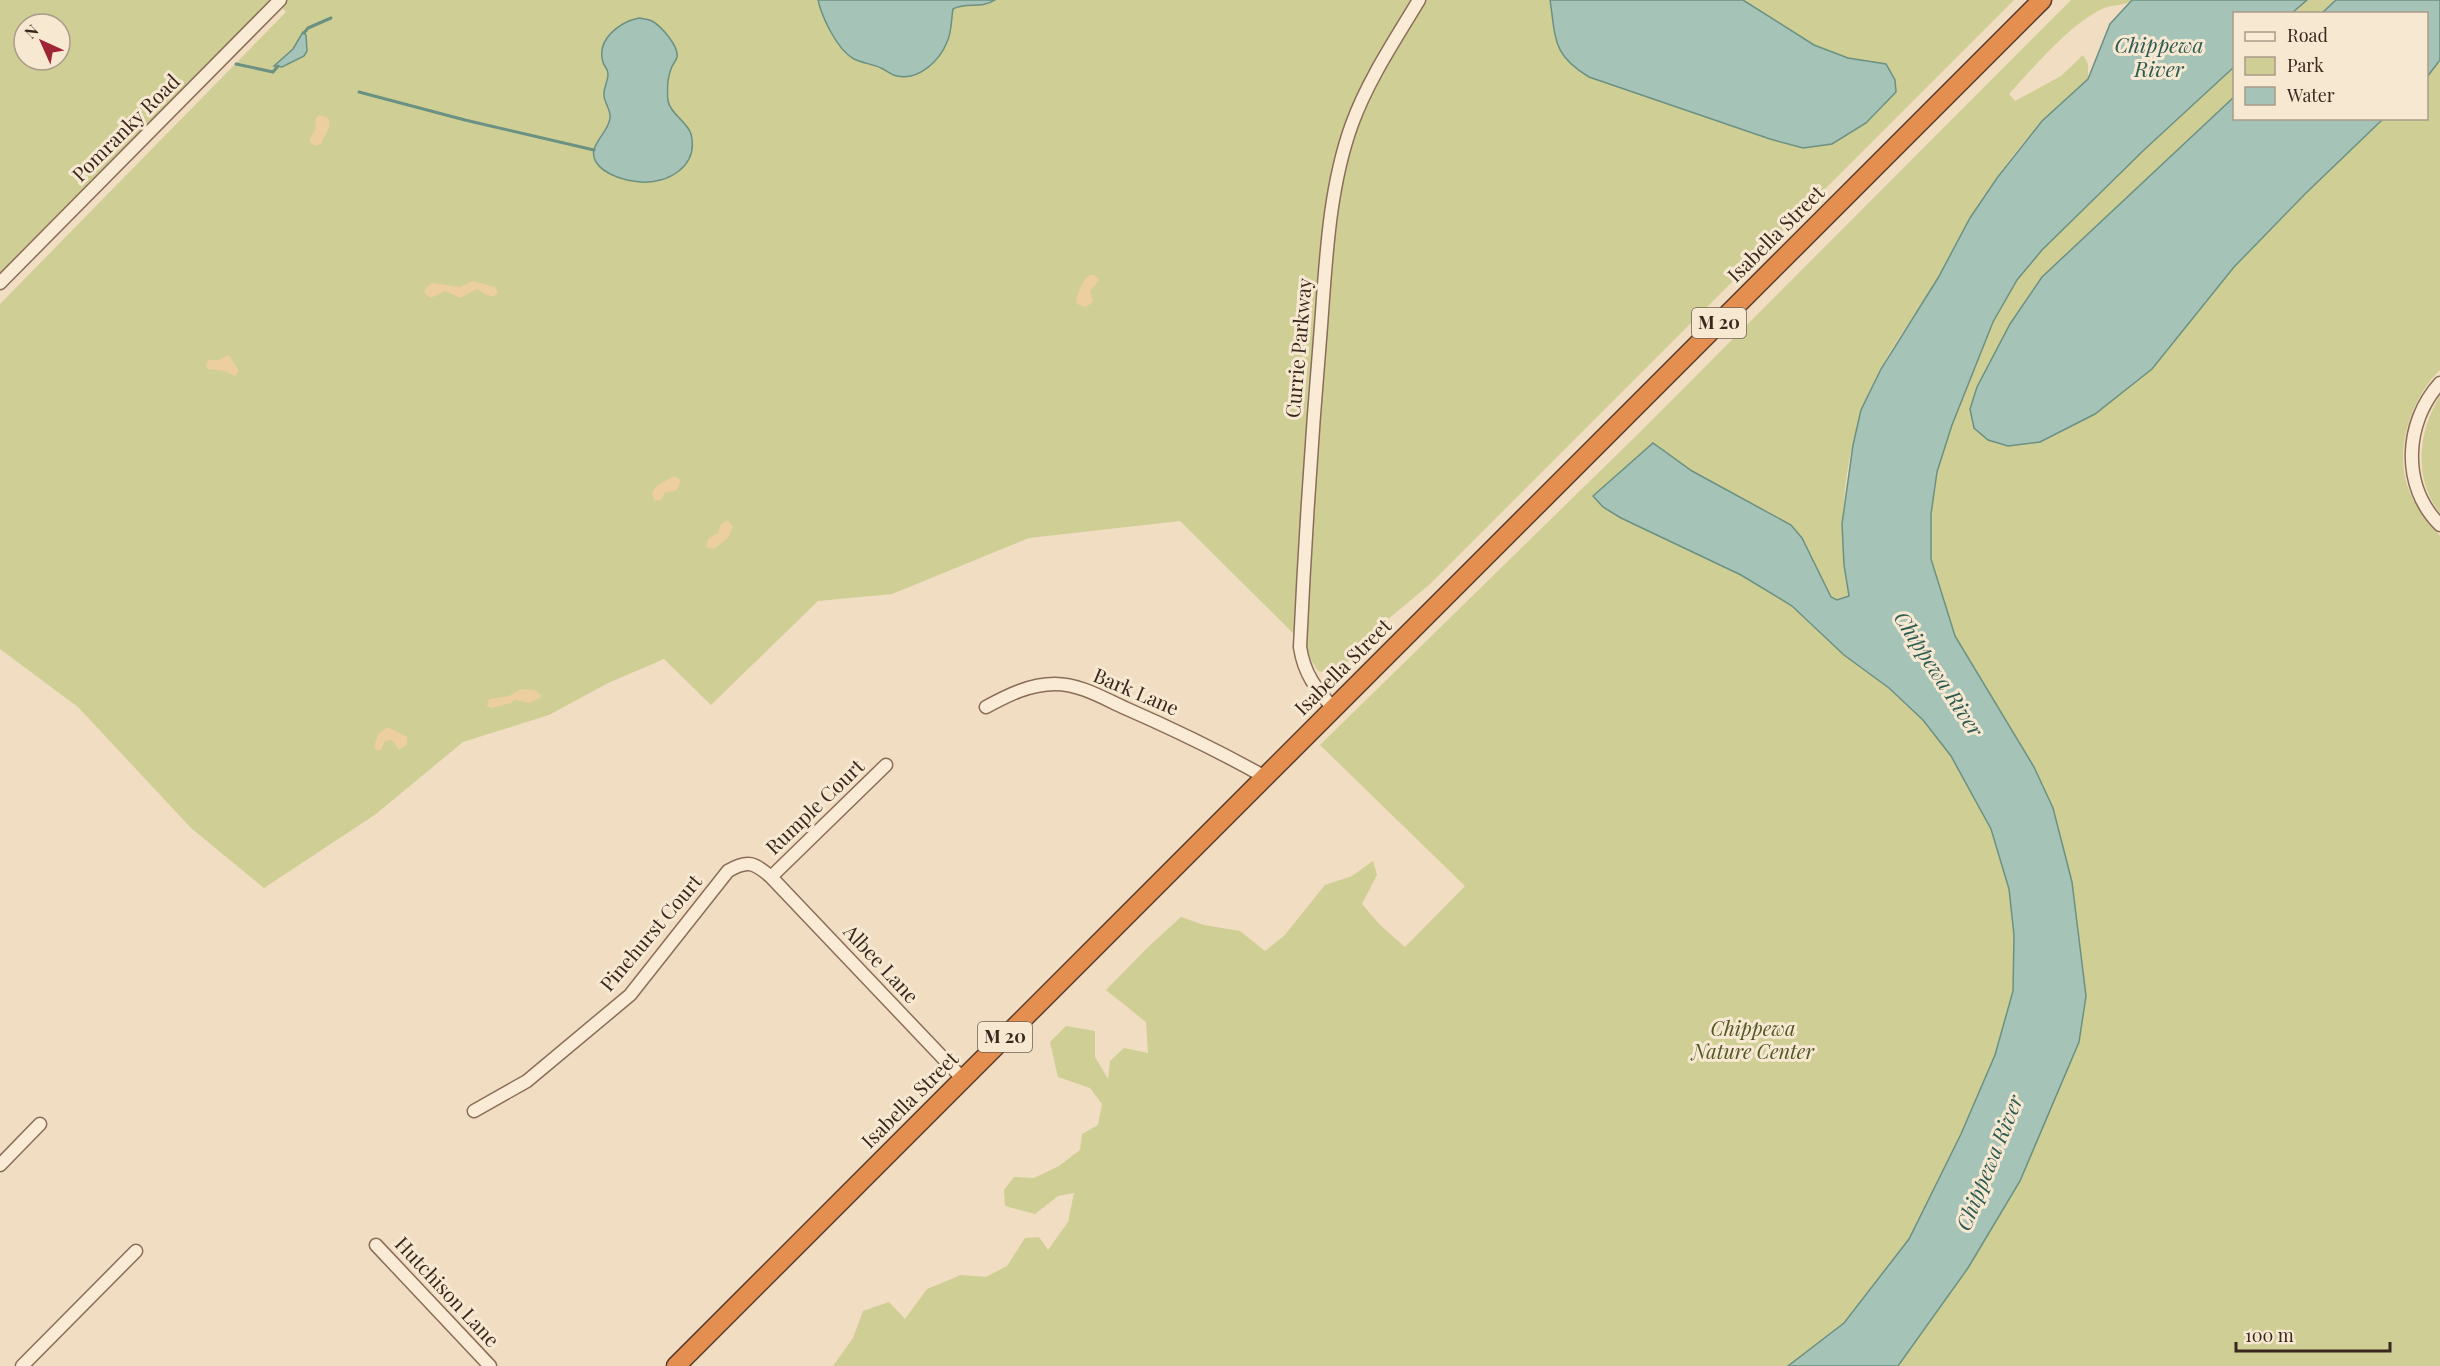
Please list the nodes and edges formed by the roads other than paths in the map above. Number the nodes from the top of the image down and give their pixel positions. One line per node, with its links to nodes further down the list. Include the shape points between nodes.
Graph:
1 (280, 0): 4 (street, Pomranky Road)
2 (1419, 0): 8 (street, Currie Parkway, via 1373,78 1352,125 1333,207 1307,486 1300,647 1308,677)
3 (2042, 0): 8 (highway, Isabella Street / M 20)
4 (0, 283)
5 (2440, 383): 6 (street, via 2421,412 2412,454 2415,485)
6 (2440, 525)
7 (987, 707): 10 (street, Bark Lane, via 1034,686 1080,688 1207,744)
8 (1334, 709): 10 (highway, Isabella Street / M 20)
9 (886, 765): 11 (street, Rumple Court)
10 (1265, 777): 12 (highway, Isabella Street / M 20)
11 (771, 877): 12 (street, Albee Lane); 13 (street, Pinehurst Court, via 756,865 741,863 728,870 630,995 526,1081)
12 (963, 1079): 20 (highway, Isabella Street / M 20)
13 (474, 1111)
14 (40, 1124): 15 (street)
15 (0, 1165)
16 (376, 1245): 19 (street, Hutchison Lane)
17 (136, 1251): 18 (street)
18 (22, 1366)
19 (490, 1366)
20 (676, 1366)

